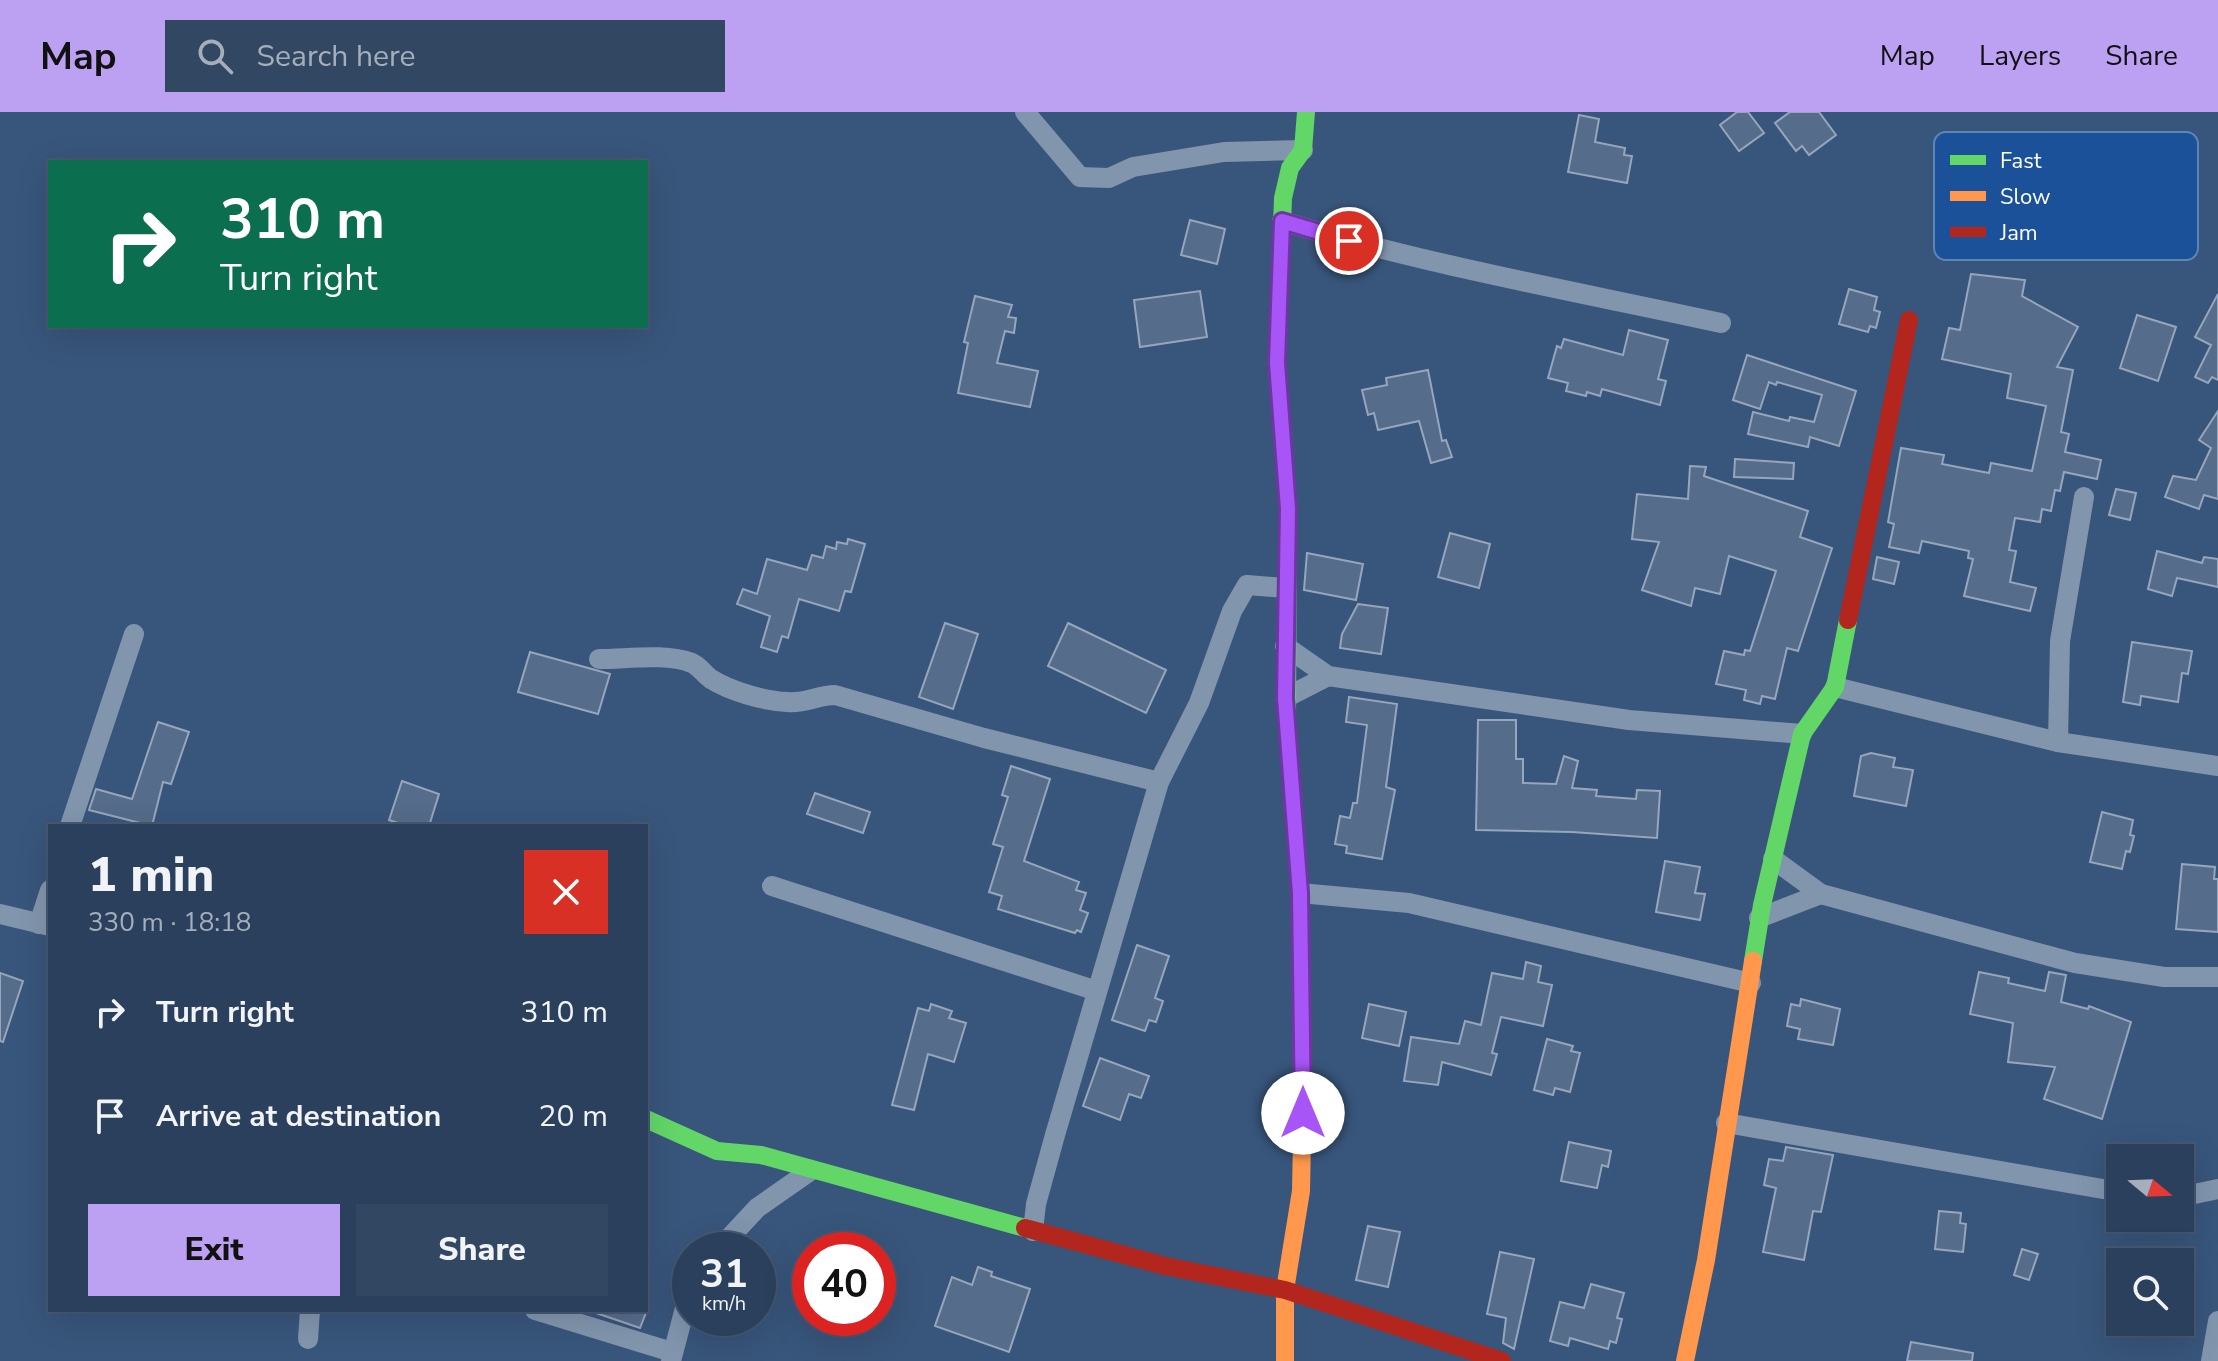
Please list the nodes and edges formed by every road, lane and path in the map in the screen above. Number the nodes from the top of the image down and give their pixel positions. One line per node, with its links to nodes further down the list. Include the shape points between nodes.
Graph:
1 (1025, 112): 3 (street, via 1080,177 1109,178 1133,167 1224,152)
2 (1306, 112): 3 (street)
3 (1303, 150): 4 (street, via 1290,168)
4 (1282, 221): 6 (street, via 1533,286); 8 (street, via 1277,363 1288,509)
5 (1909, 320): 13 (street)
6 (1721, 323)
7 (2084, 497): 16 (street, via 2060,641)
8 (1285, 588): 10 (street); 18 (street, via 1247,585 1232,611 1199,703)
9 (134, 634): 19 (street)
10 (1285, 646): 12 (street); 14 (street)
11 (599, 659): 18 (street, via 674,659 760,697 807,702 835,695)
12 (1328, 676): 14 (street); 15 (street, via 1629,720)
13 (1835, 687): 15 (street); 16 (street)
14 (1285, 698): 22 (street)
15 (1802, 734): 20 (street)
16 (2058, 742): 17 (street)
17 (2218, 766)
18 (1159, 782): 30 (street)
19 (71, 824)
20 (1773, 859): 23 (street); 26 (street)
21 (772, 886): 30 (street)
22 (1300, 893): 29 (street, via 1409,903); 39 (street, via 1301,1191)
23 (1821, 894): 26 (street); 28 (street, via 2075,963 2164,977)
24 (48, 904): 27 (street)
25 (0, 914): 27 (street)
26 (1759, 918): 29 (street)
27 (45, 925)
28 (2218, 977)
29 (1751, 983): 32 (street)
30 (1097, 991): 37 (street)
31 (648, 1120): 33 (street, via 717,1151 761,1155)
32 (1726, 1123): 35 (street); 48 (street)
33 (810, 1171): 37 (street); 38 (street, via 757,1208)
34 (2218, 1189): 36 (street)
35 (2106, 1190)
36 (2194, 1194)
37 (1033, 1231): 39 (street)
38 (735, 1232)
39 (1285, 1290): 46 (street); 47 (street)
40 (310, 1312): 44 (street)
41 (541, 1312): 45 (street)
42 (2218, 1321): 49 (street)
43 (677, 1336): 45 (street)
44 (308, 1339)
45 (672, 1356)
46 (1285, 1361)
47 (1502, 1361)
48 (1685, 1361)
49 (2211, 1361)

